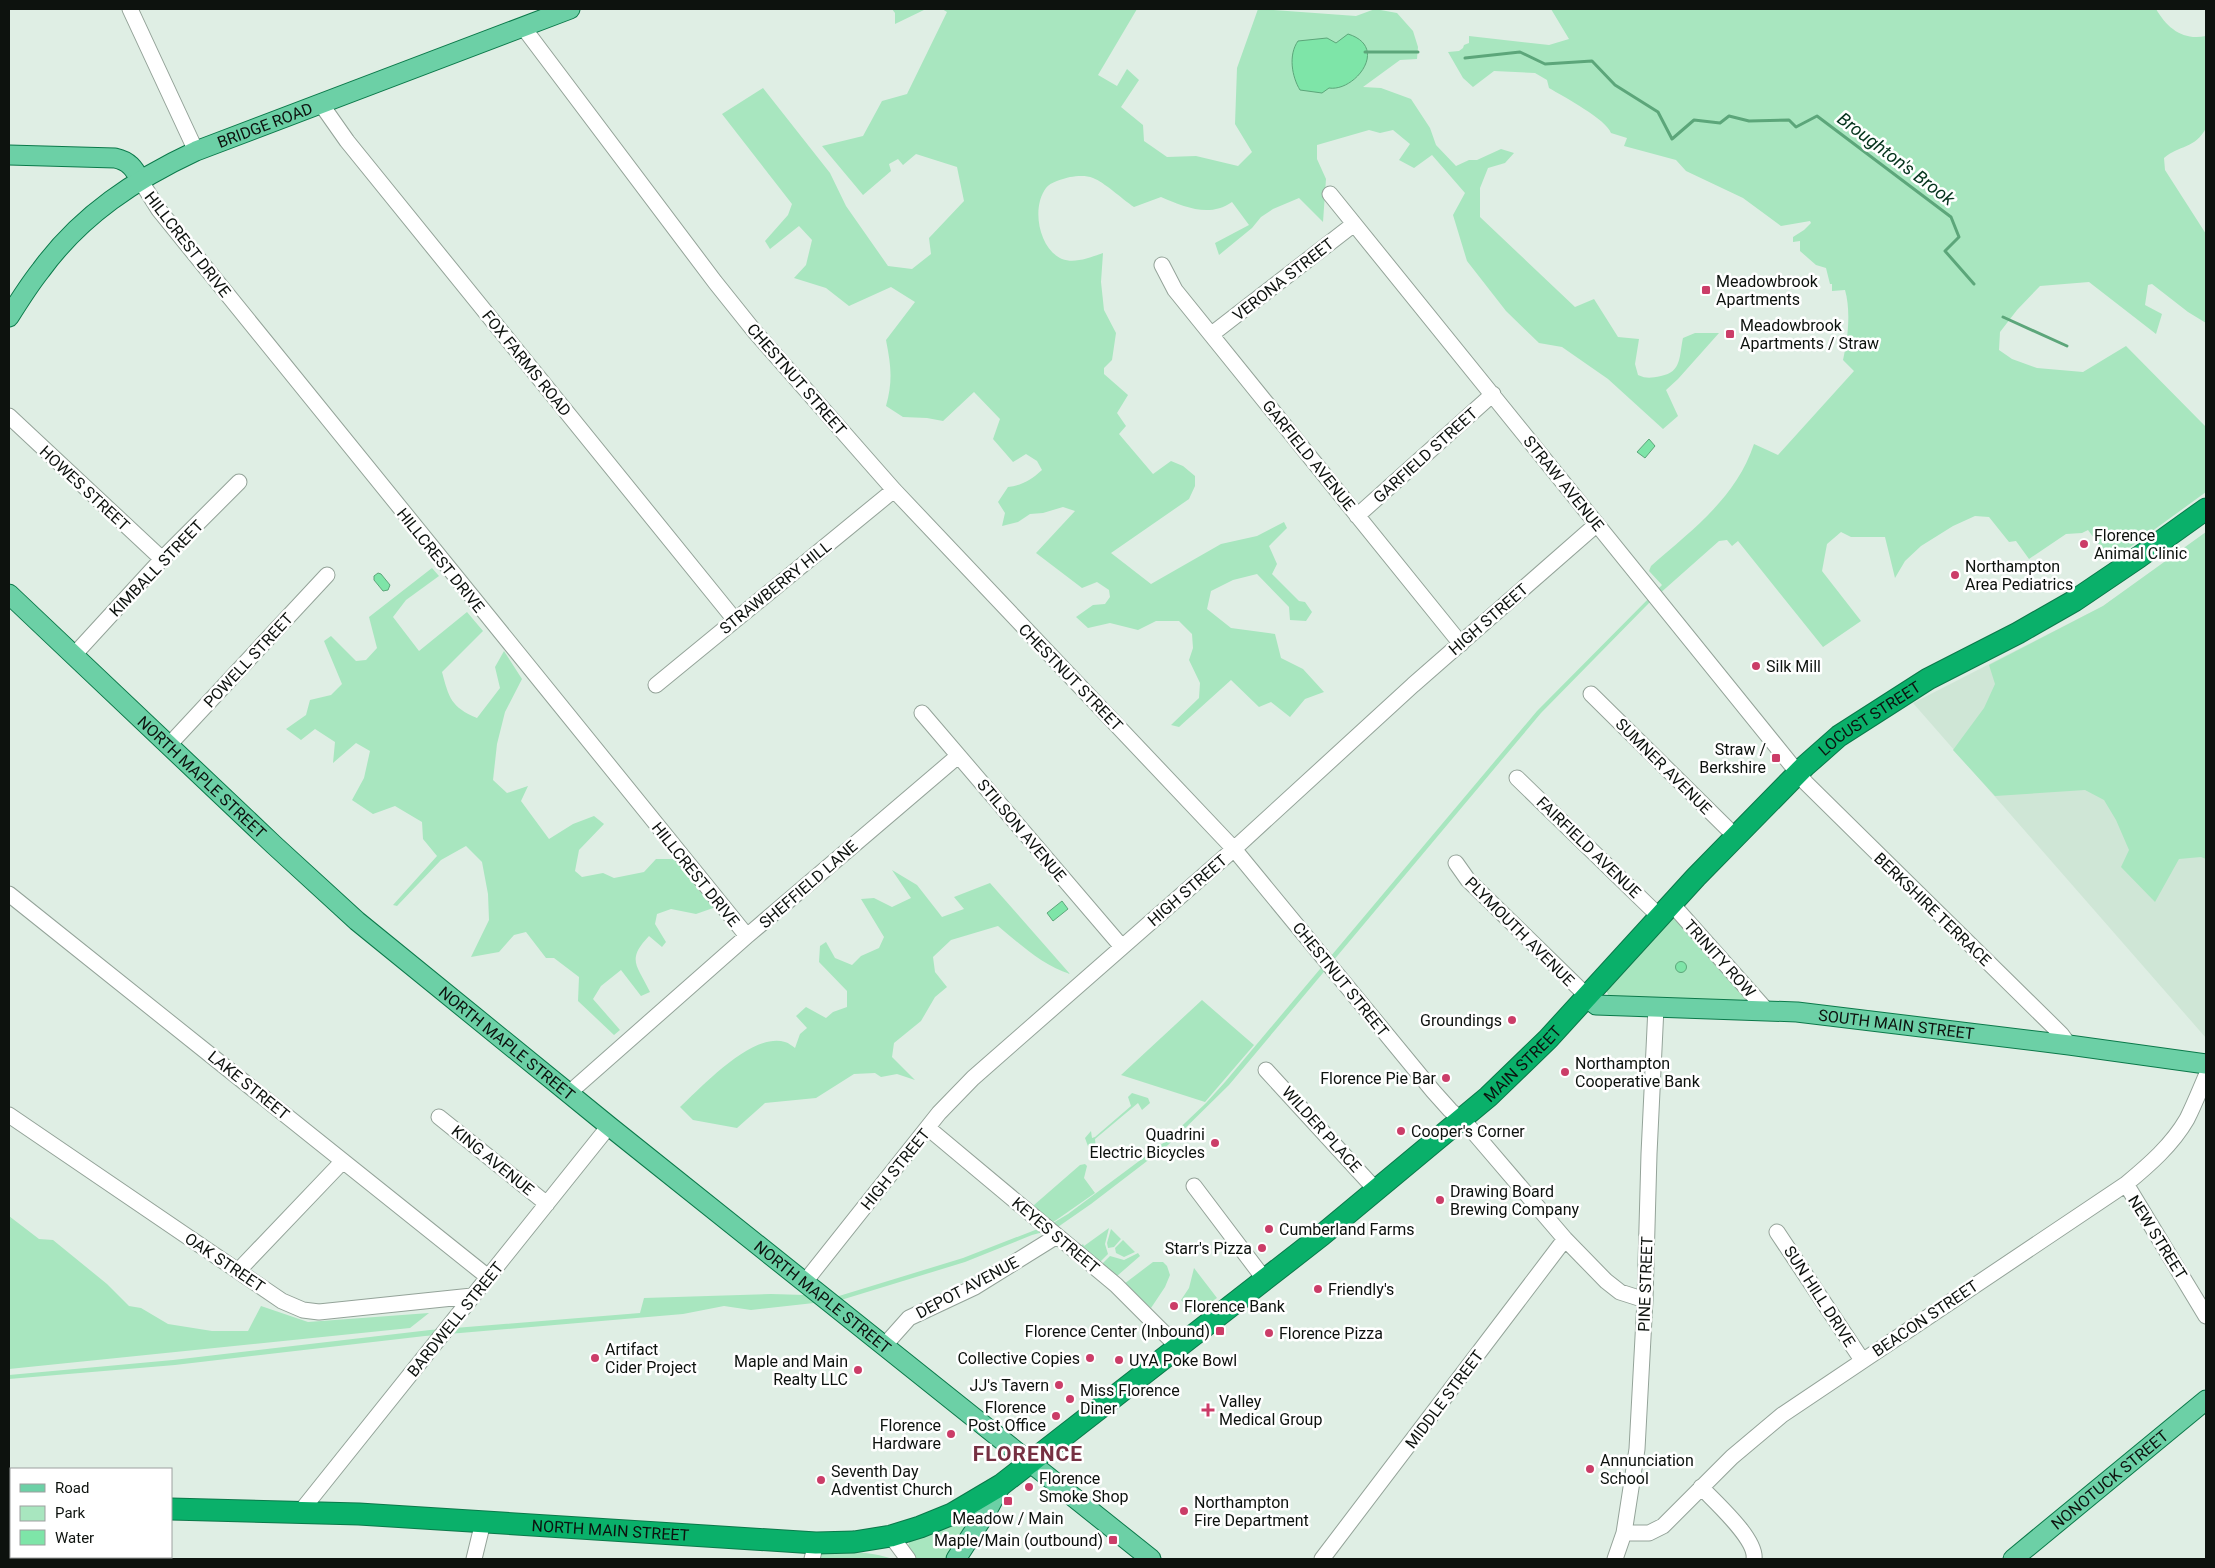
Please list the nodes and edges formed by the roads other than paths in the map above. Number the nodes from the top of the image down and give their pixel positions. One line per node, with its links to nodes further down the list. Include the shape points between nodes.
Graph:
1 (130, 9): 5 (street)
2 (570, 9): 3 (main road, BRIDGE ROAD)
3 (523, 27): 4 (main road, BRIDGE ROAD); 16 (street, CHESTNUT STREET, via 750,325)
4 (321, 104): 5 (main road, BRIDGE ROAD); 23 (street, FOX FARMS ROAD, via 347,141)
5 (196, 151): 7 (main road, BRIDGE ROAD)
6 (9, 155): 7 (main road, via 115,158 134,168)
7 (140, 180): 11 (main road, BRIDGE ROAD, via 109,201 71,235 41,269); 38 (street, HILLCREST DRIVE, via 159,210)
8 (1330, 194): 9 (street, STRAW AVENUE)
9 (1354, 224): 12 (street, VERONA STREET); 13 (street, STRAW AVENUE)
10 (1162, 264): 12 (street, GARFIELD AVENUE, via 1174,290)
11 (9, 317)
12 (1212, 334): 18 (street, GARFIELD AVENUE)
13 (1493, 394): 18 (street, GARFIELD STREET); 19 (street, STRAW AVENUE)
14 (9, 416): 20 (street, HOWES STREET)
15 (239, 482): 20 (street, KIMBALL STREET)
16 (894, 490): 23 (street, STRAWBERRY HILL); 34 (street, CHESTNUT STREET)
17 (2206, 509): 31 (highway, LOCUST STREET, via 2064,606 1928,679 1855,724)
18 (1357, 516): 24 (street, GARFIELD AVENUE)
19 (1597, 524): 24 (street, HIGH STREET); 31 (street, STRAW AVENUE)
20 (162, 559): 25 (street, KIMBALL STREET)
21 (326, 575): 29 (street, POWELL STREET)
22 (9, 594): 25 (main road, NORTH MAPLE STREET)
23 (735, 620): 26 (street, STRAWBERRY HILL)
24 (1460, 644): 34 (street, HIGH STREET)
25 (74, 655): 29 (main road, NORTH MAPLE STREET)
26 (656, 685)
27 (1591, 694): 33 (street, SUMNER AVENUE)
28 (922, 713): 30 (street, STILSON AVENUE)
29 (168, 745): 47 (main road, NORTH MAPLE STREET, via 352,916)
30 (958, 756): 38 (street, SHEFFIELD LANE); 39 (street, STILSON AVENUE)
31 (1798, 773): 33 (highway, LOCUST STREET); 43 (street, BERKSHIRE TERRACE)
32 (1517, 778): 37 (street, FAIRFIELD AVENUE)
33 (1736, 837): 37 (highway, LOCUST STREET)
34 (1234, 849): 39 (street, HIGH STREET); 50 (street, CHESTNUT STREET, via 1450,1110)
35 (1456, 863): 40 (street, PLYMOUTH AVENUE, via 1468,880)
36 (9, 894): 53 (street, LAKE STREET)
37 (1666, 911): 40 (highway, LOCUST STREET); 42 (street, TRINITY ROW)
38 (747, 936): 47 (street, SHEFFIELD LANE)
39 (1122, 947): 52 (street, HIGH STREET, via 973,1078)
40 (1586, 996): 41 (main road, SOUTH MAIN STREET, via 1596,1005); 50 (highway, MAIN STREET, via 1522,1065)
41 (1656, 1007): 42 (main road, SOUTH MAIN STREET); 66 (street, PINE STREET)
42 (1768, 1012): 43 (main road, SOUTH MAIN STREET, via 1826,1015)
43 (2069, 1045): 44 (main road, SOUTH MAIN STREET)
44 (2206, 1064)
45 (1266, 1070): 56 (street, WILDER PLACE)
46 (2206, 1076): 54 (street, BEACON STREET, via 2186,1119 2168,1144)
47 (568, 1093): 51 (main road, NORTH MAPLE STREET)
48 (9, 1115): 61 (street, OAK STREET)
49 (439, 1117): 57 (street, KING AVENUE)
50 (1462, 1119): 56 (highway, MAIN STREET); 60 (street, CHESTNUT STREET)
51 (610, 1126): 57 (street, BARDWELL STREET); 64 (main road, NORTH MAPLE STREET)
52 (928, 1128): 59 (street, KEYES STREET); 64 (street, HIGH STREET)
53 (343, 1161): 61 (street); 62 (street, LAKE STREET)
54 (2126, 1184): 67 (street, NEW STREET); 70 (street, BEACON STREET)
55 (1194, 1186): 63 (street)
56 (1376, 1190): 63 (highway, MAIN STREET)
57 (547, 1204): 62 (street, BARDWELL STREET)
58 (1777, 1232): 70 (street, SUN HILL DRIVE)
59 (1057, 1236): 68 (street, DEPOT AVENUE, via 975,1287 909,1318); 69 (street, KEYES STREET, via 1127,1295)
60 (1566, 1240): 66 (street, CHESTNUT STREET, via 1614,1289); 85 (street, MIDDLE STREET)
61 (238, 1270): 65 (street, OAK STREET, via 282,1301 309,1312)
62 (488, 1277): 65 (street, BARDWELL STREET)
63 (1266, 1280): 69 (highway, MAIN STREET)
64 (804, 1283): 68 (main road, NORTH MAPLE STREET)
65 (472, 1296): 76 (street, BARDWELL STREET)
66 (1645, 1300): 78 (street, PINE STREET, via 1637,1449)
67 (2206, 1316)
68 (884, 1346): 72 (main road, NORTH MAPLE STREET)
69 (1178, 1347): 72 (highway, MAIN STREET)
70 (1862, 1360): 74 (street, BEACON STREET, via 1782,1415)
71 (2206, 1400): 88 (main road, NONOTUCK STREET)
72 (1030, 1462): 73 (highway, NORTH MAIN STREET); 84 (main road, NORTH MAPLE STREET)
73 (1000, 1485): 79 (highway, NORTH MAIN STREET, via 952,1514); 83 (main road)
74 (1701, 1487): 78 (street, BEACON STREET, via 1663,1526 1649,1534); 87 (street, via 1743,1532)
75 (172, 1509): 76 (highway, NORTH MAIN STREET)
76 (301, 1511): 77 (highway, NORTH MAIN STREET)
77 (483, 1522): 80 (highway, NORTH MAIN STREET); 81 (street)
78 (1624, 1533): 86 (street, PINE STREET)
79 (891, 1536): 80 (highway, NORTH MAIN STREET); 82 (street)
80 (814, 1551)
81 (474, 1559)
82 (908, 1559)
83 (956, 1559)
84 (1151, 1559)
85 (1322, 1559)
86 (1615, 1559)
87 (1754, 1559)
88 (2013, 1559)

